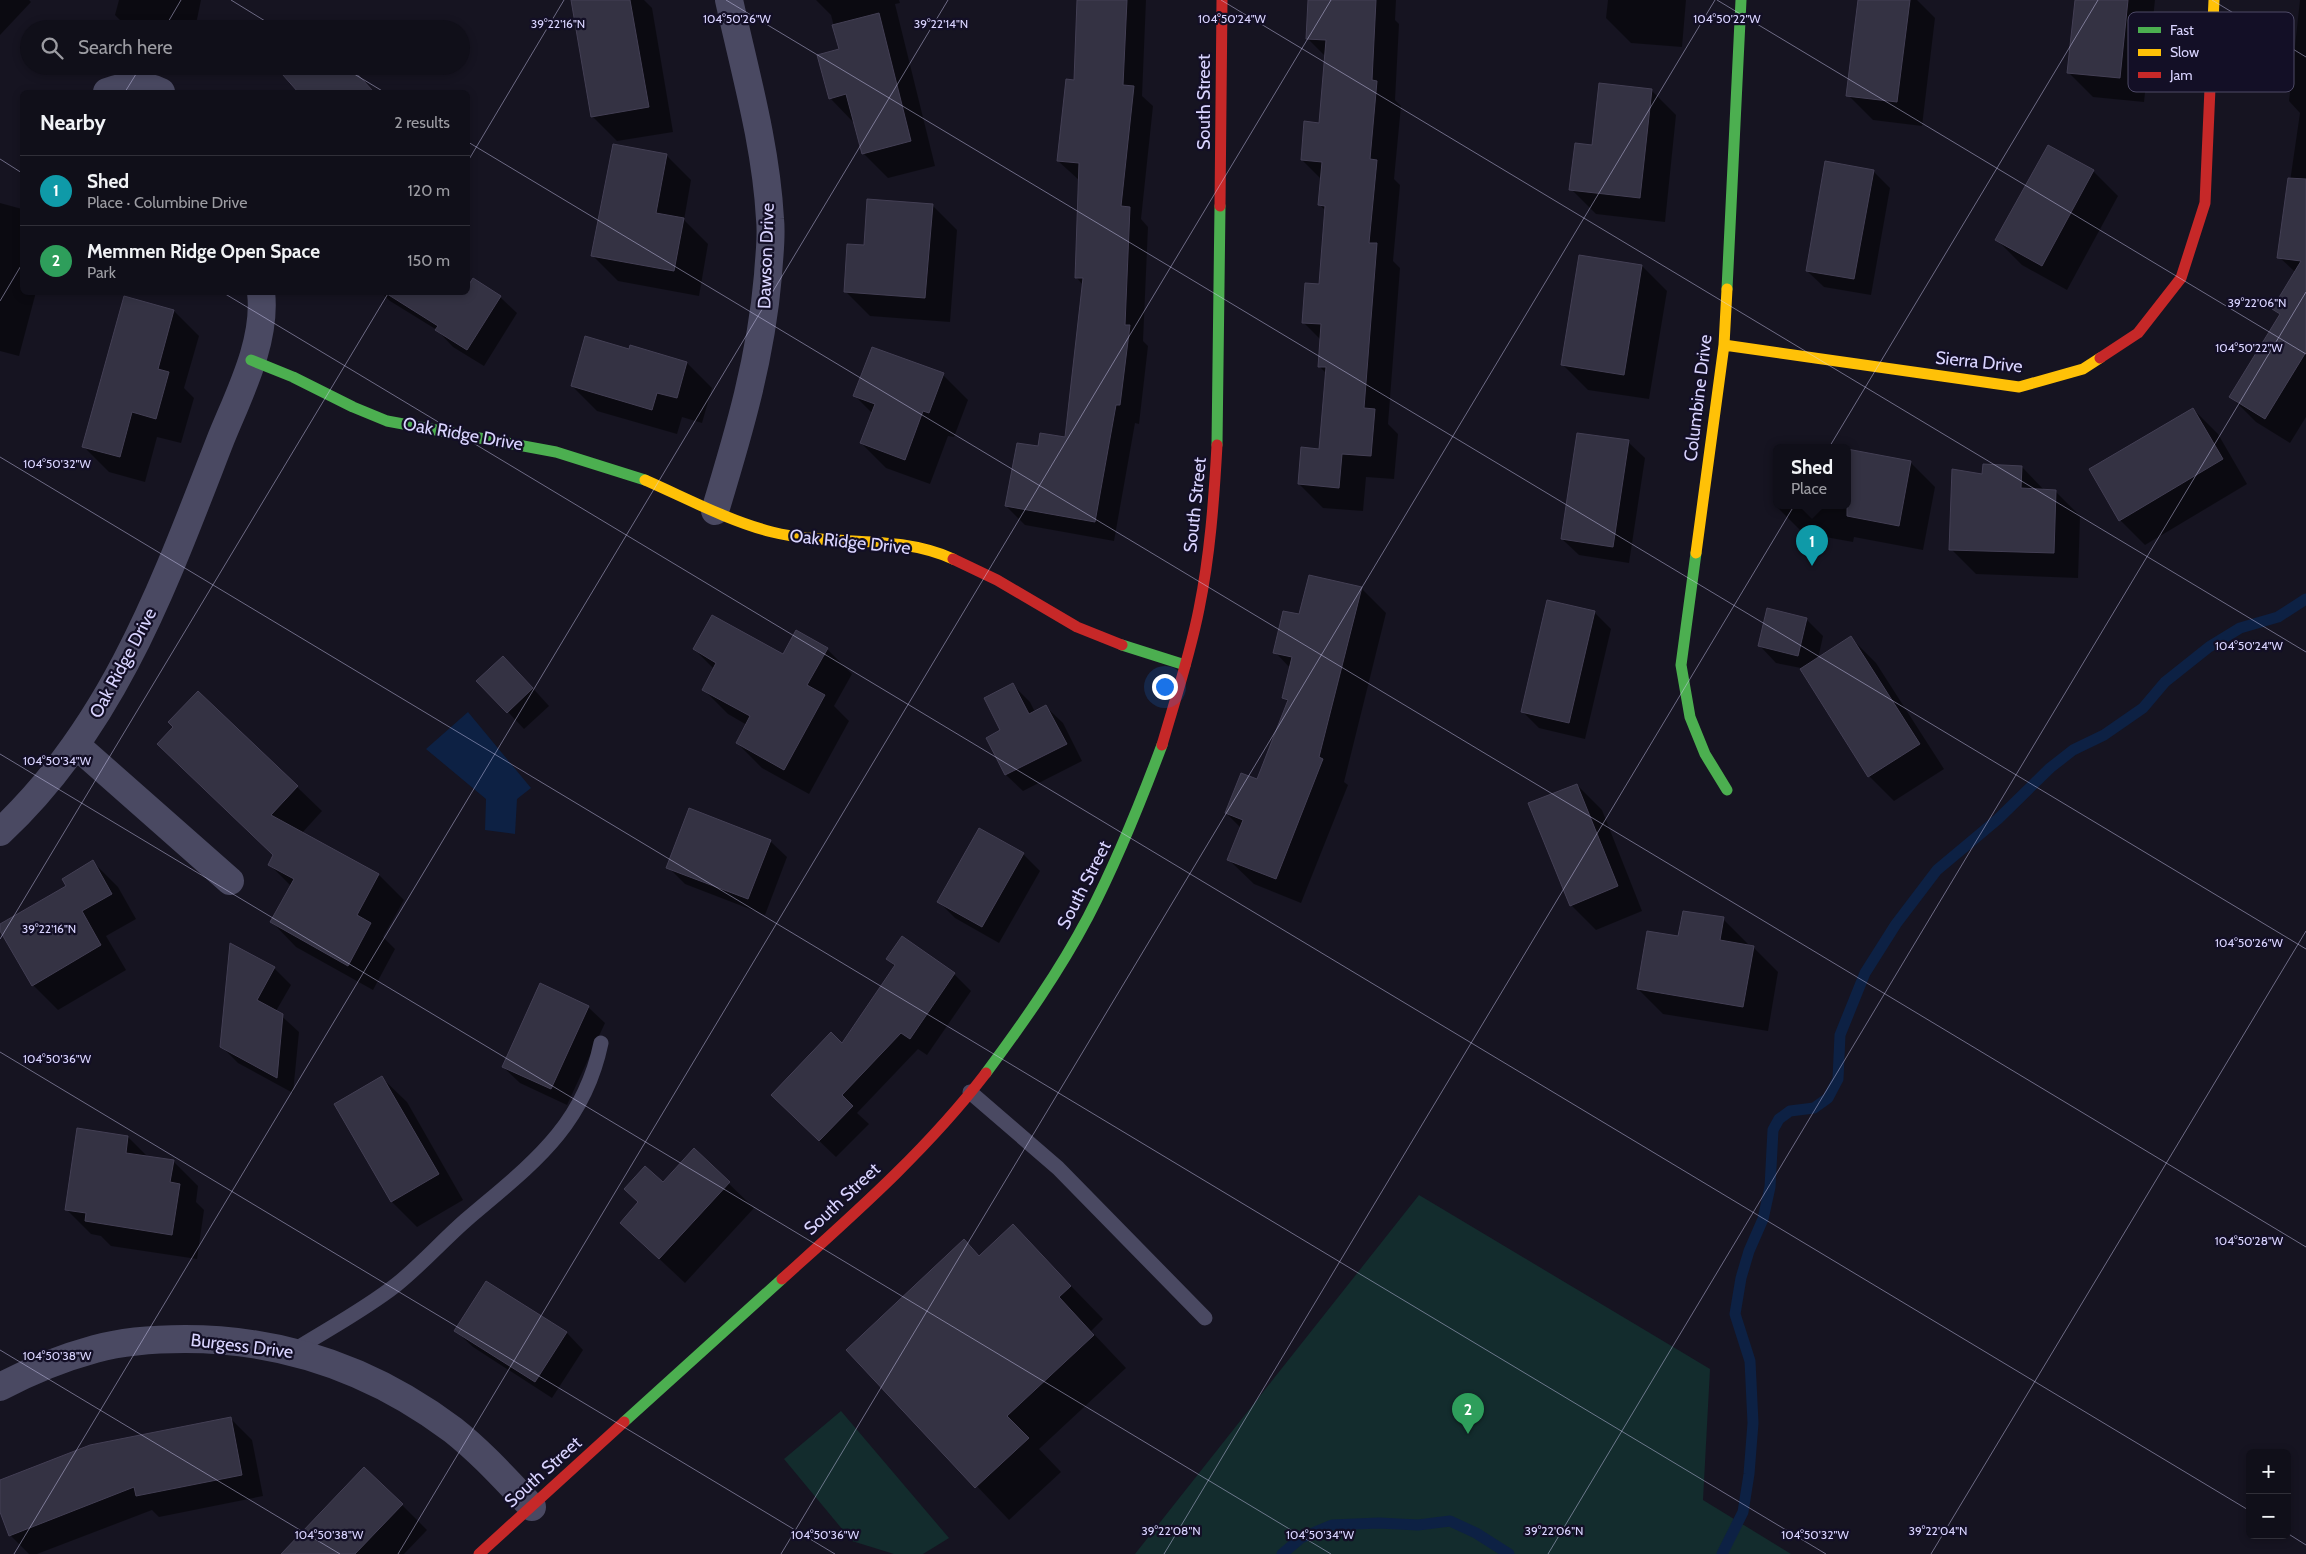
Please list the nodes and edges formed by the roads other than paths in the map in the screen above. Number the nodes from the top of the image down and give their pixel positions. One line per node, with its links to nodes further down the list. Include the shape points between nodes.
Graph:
1 (728, 0): 10 (street, Dawson Drive, via 760,141 770,221 766,300 758,356)
2 (1222, 0): 11 (street, South Street, via 1218,454 1203,591)
3 (1741, 0): 8 (street, Columbine Drive)
4 (115, 90): 5 (street, via 131,86)
5 (156, 90)
6 (2210, 92): 8 (street, Sierra Drive, via 2205,203 2181,278 2138,333 2083,369 2019,387)
7 (262, 295): 9 (street, via 261,318)
8 (1724, 345): 13 (street, Columbine Drive, via 1681,665 1690,717 1705,754)
9 (251, 360): 10 (street, Oak Ridge Drive, via 387,421 556,452 644,480); 12 (street, Oak Ridge Drive, via 151,611 122,670)
10 (715, 511): 11 (street, Oak Ridge Drive, via 751,526 793,537 895,543 948,557 997,580 1085,631)
11 (1185, 665): 17 (street, South Street, via 1149,782 1112,872 1061,966 1015,1034)
12 (77, 746): 14 (street, Oak Ridge Drive, via 51,780); 15 (street)
13 (1726, 790)
14 (0, 832)
15 (230, 881)
16 (601, 1042): 19 (lane, via 596,1067 579,1105 557,1137 533,1163 396,1285)
17 (970, 1092): 18 (lane, via 1058,1168); 21 (street, South Street, via 896,1172)
18 (1205, 1318)
19 (293, 1351): 20 (street, Burgess Drive, via 208,1339 125,1343 65,1358); 21 (street, Burgess Drive, via 342,1367 414,1404 453,1431 490,1463)
20 (0, 1387)
21 (532, 1507): 22 (street, South Street)
22 (479, 1554)

